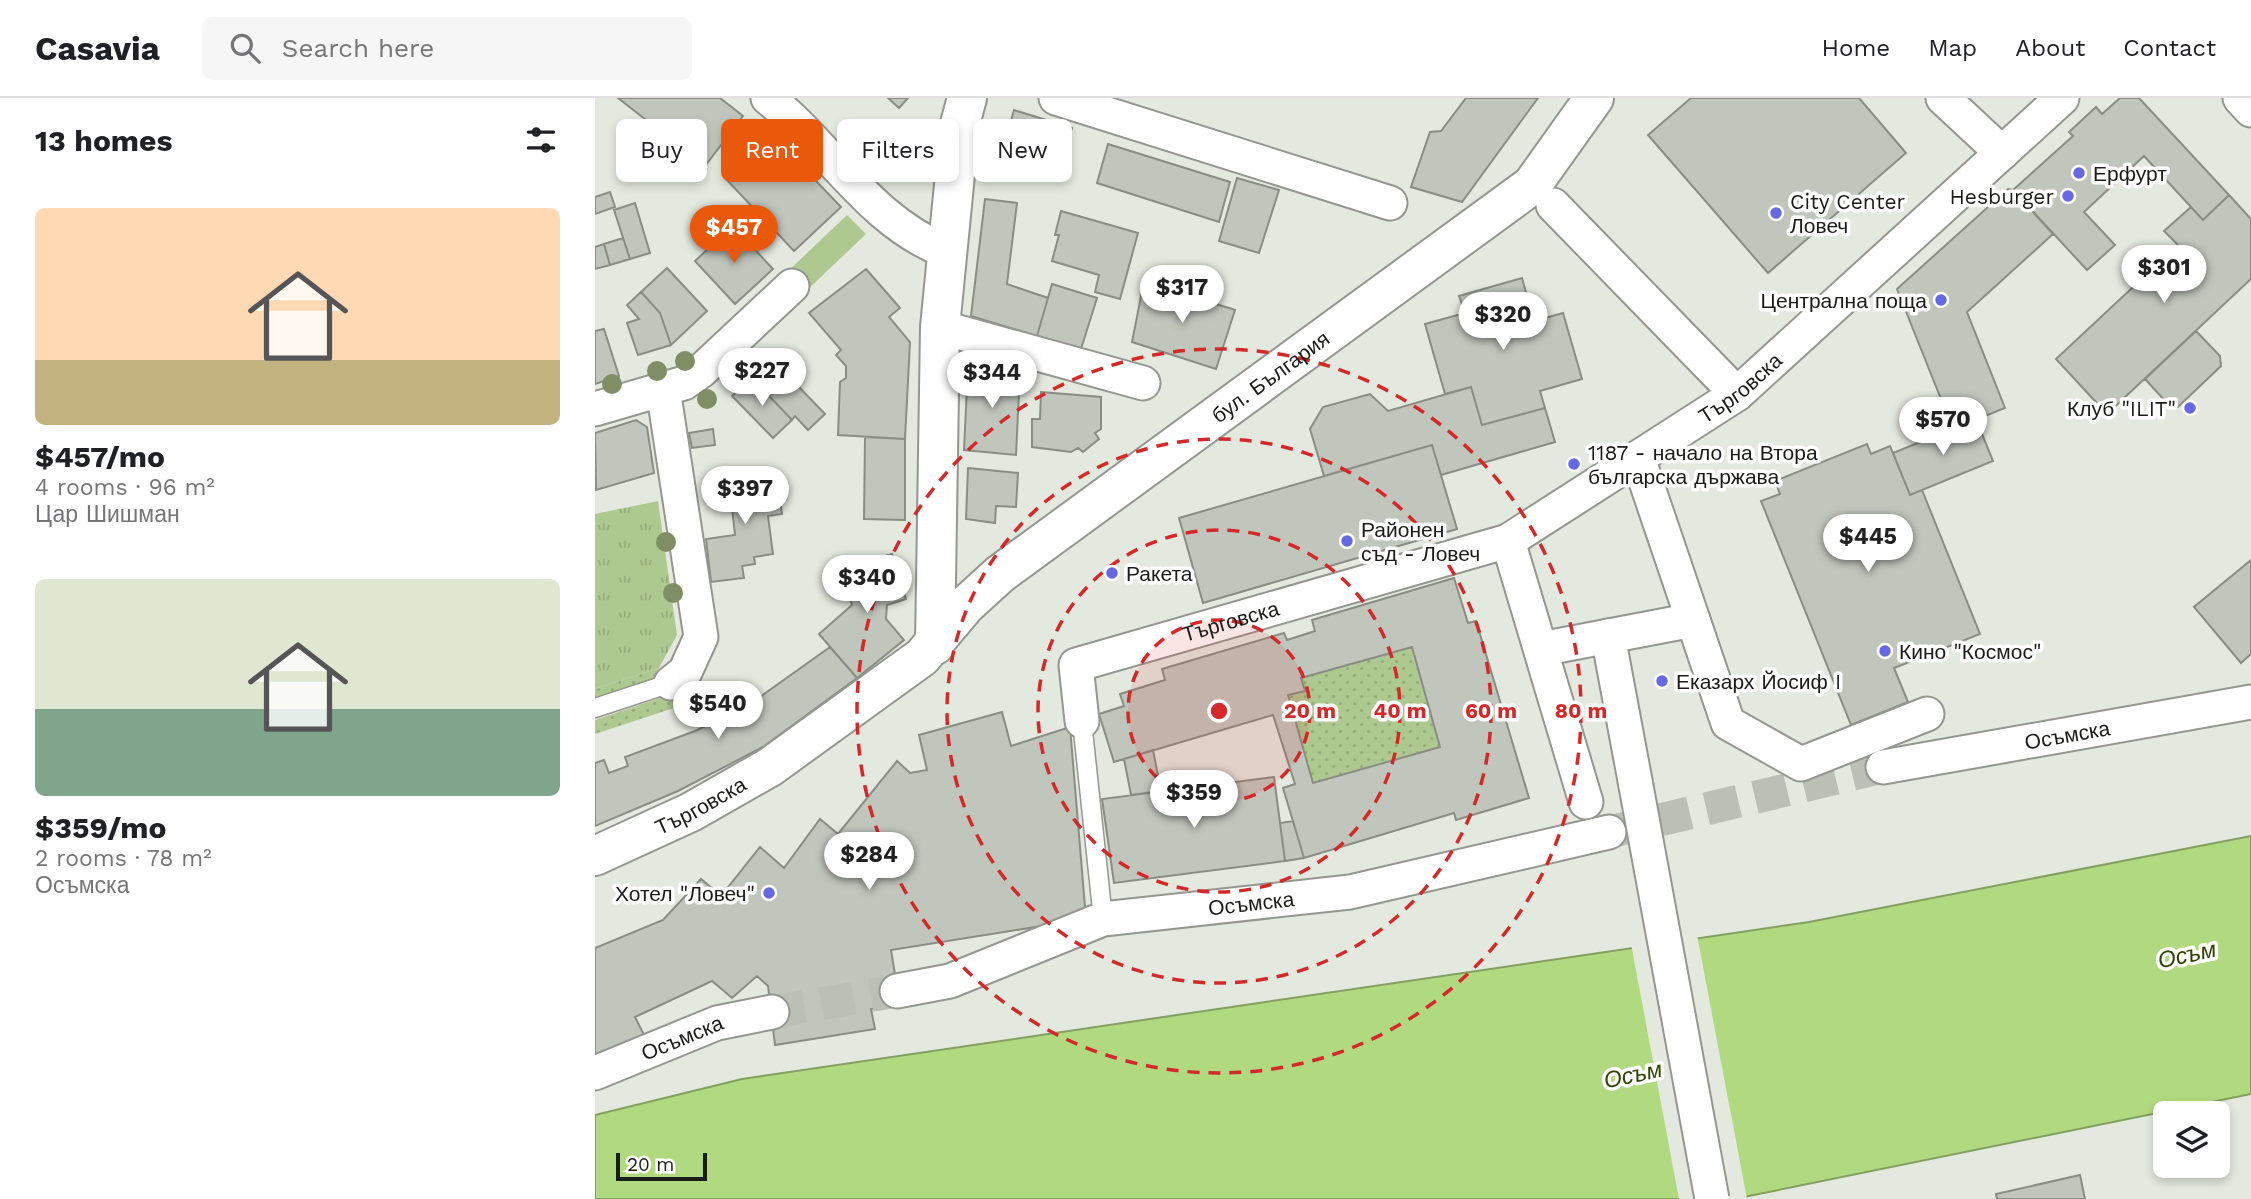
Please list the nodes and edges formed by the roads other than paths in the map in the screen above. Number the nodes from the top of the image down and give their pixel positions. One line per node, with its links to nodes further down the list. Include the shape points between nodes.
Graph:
1 (768, 98): 12 (street, via 897,225 922,242)
2 (967, 98): 12 (street)
3 (1056, 98): 10 (street)
4 (1594, 98): 23 (street, бул. България, via 1532,186 1000,574 966,605)
5 (1943, 98): 9 (street)
6 (2062, 98): 9 (street, Търговска)
7 (2240, 98): 8 (street)
8 (2251, 110)
9 (2002, 153): 17 (street, Търговска)
10 (1389, 204)
11 (1553, 205): 17 (street)
12 (946, 250): 14 (street)
13 (792, 286): 16 (street, via 701,371 684,383)
14 (940, 327): 15 (street); 23 (street)
15 (1143, 383)
16 (663, 389): 18 (street); 25 (street, via 701,637 685,673)
17 (1737, 394): 19 (street, Търговска)
18 (595, 409)
19 (1638, 458): 20 (street, Търговска); 21 (street)
20 (1508, 541): 24 (street); 29 (street, Търговска, via 1076,665)
21 (1693, 620): 22 (street); 28 (street, via 1728,723 1801,764)
22 (1608, 636): 24 (street); 38 (street, bridge)
23 (935, 645): 33 (street, Търговска, via 770,767 691,812)
24 (1541, 649): 31 (street)
25 (671, 683): 27 (lane)
26 (2251, 702): 30 (street, Осъмска)
27 (595, 708)
28 (1927, 714)
29 (1082, 721): 34 (lane)
30 (1883, 767)
31 (1586, 802)
32 (1609, 832): 34 (street, Осъмска, via 1350,892)
33 (595, 856)
34 (1103, 919): 35 (street, Осъмска, via 950,981)
35 (897, 990)
36 (772, 1012): 37 (street, Осъмска, via 717,1023)
37 (595, 1073)
38 (1712, 1199)

